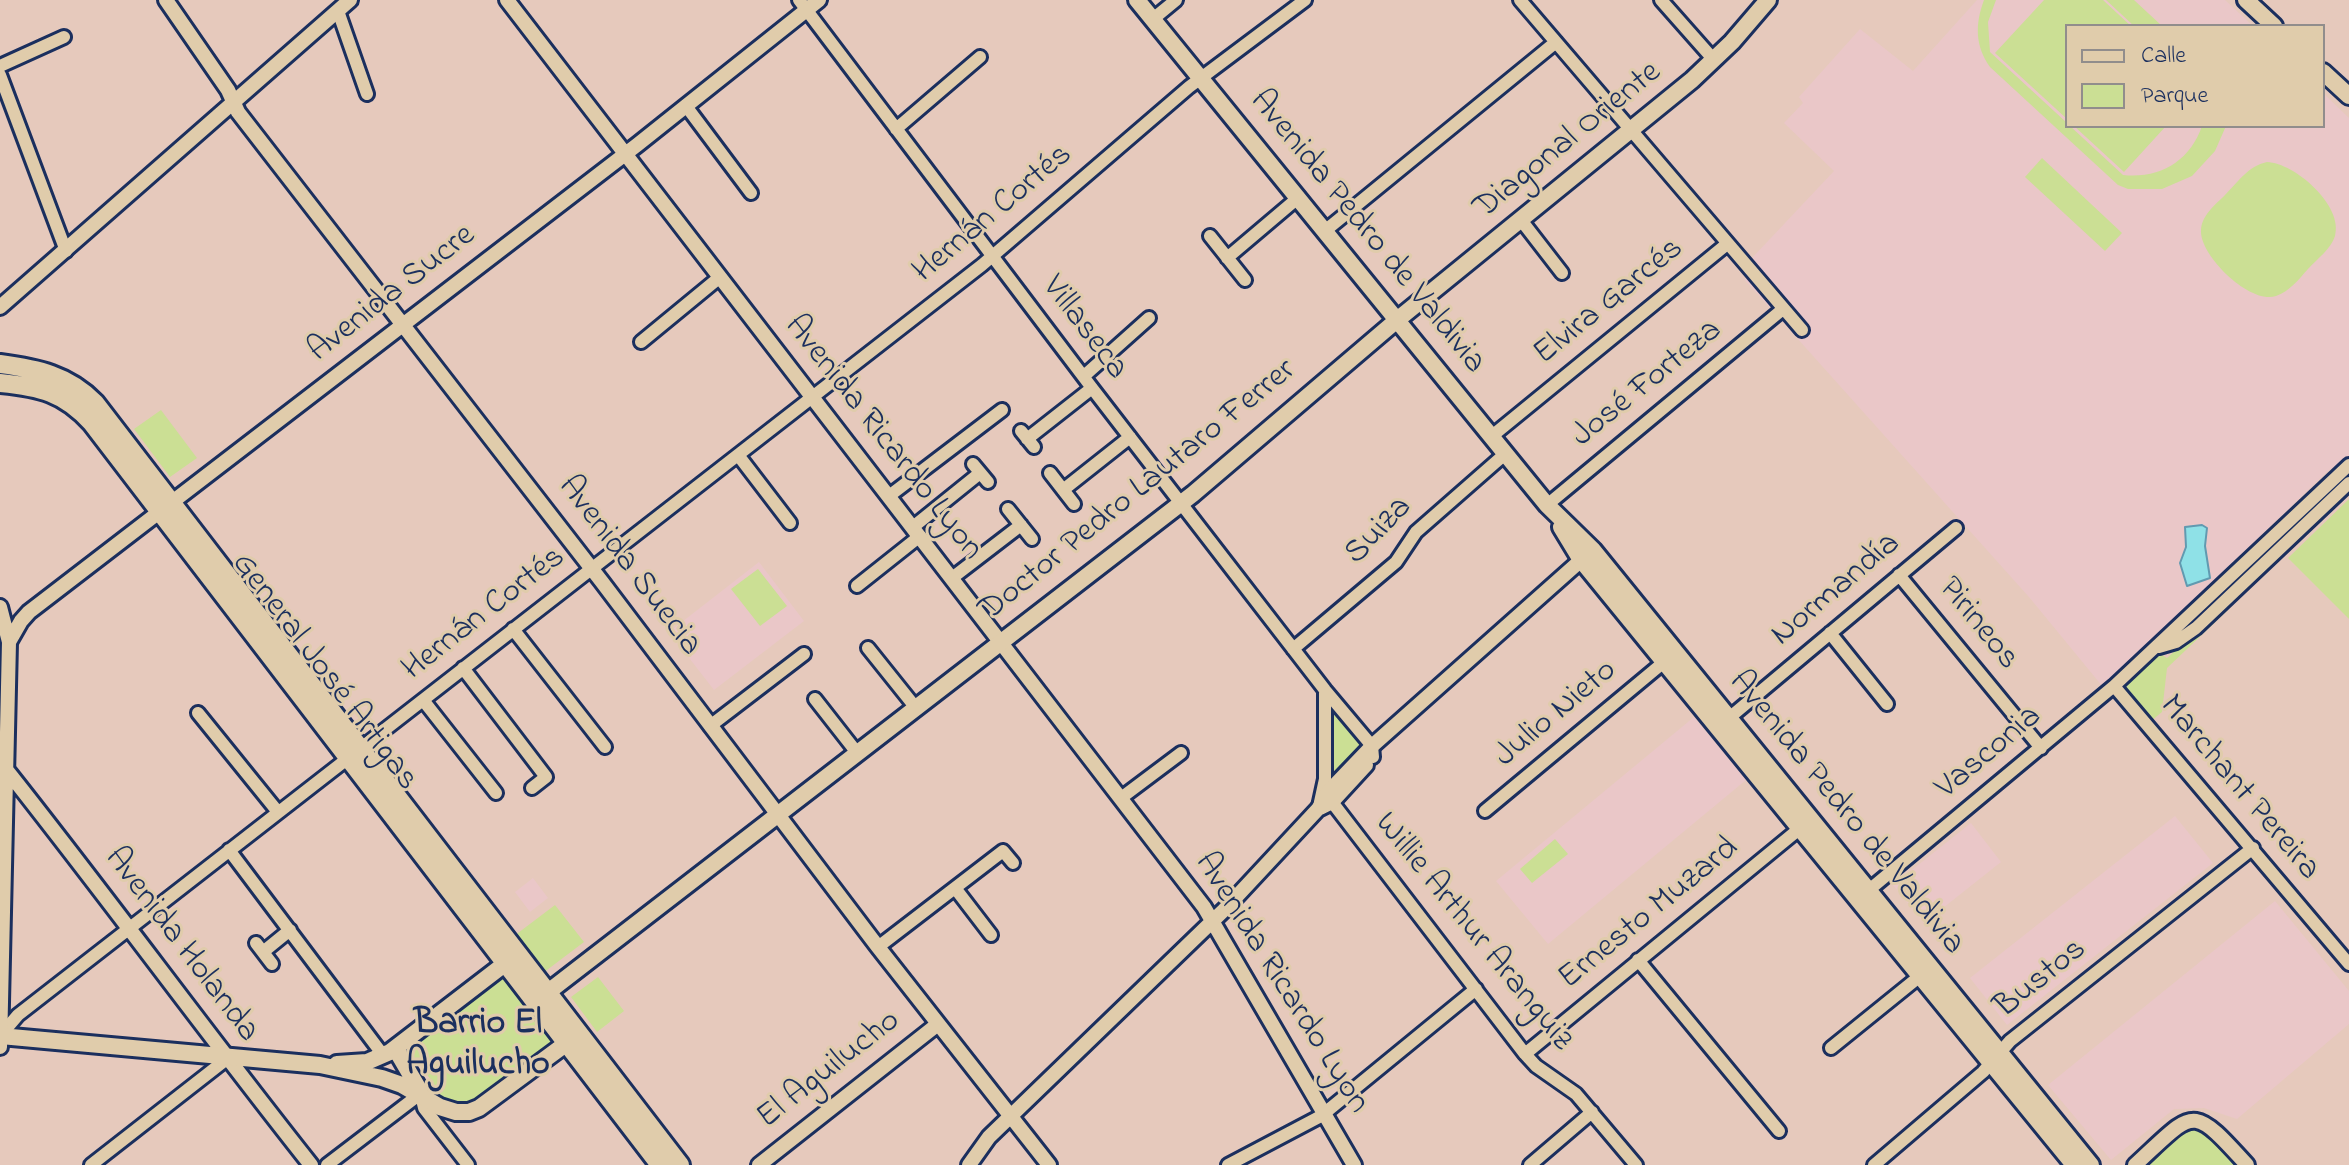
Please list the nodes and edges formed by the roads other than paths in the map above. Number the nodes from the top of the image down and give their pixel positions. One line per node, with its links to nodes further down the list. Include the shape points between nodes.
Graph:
1 (166, 0): 25 (street, Avenida Suecia)
2 (350, 0): 12 (street)
3 (507, 0): 29 (street, Avenida Ricardo Lyon)
4 (1137, 0): 13 (main road, Avenida Pedro de Valdivia)
5 (1176, 0): 13 (street)
6 (1305, 0): 22 (street, Hernán Cortés)
7 (1520, 0): 16 (street)
8 (1661, 0): 18 (street)
9 (1768, 0): 18 (main road, Diagonal Oriente)
10 (808, 3): 26 (street, Avenida Sucre); 27 (street, Villaseca)
11 (2258, 4): 14 (main road)
12 (338, 11): 23 (street); 25 (street)
13 (1153, 19): 22 (main road, Avenida Pedro de Valdivia)
14 (2273, 24)
15 (64, 37): 19 (street)
16 (1556, 42): 28 (street); 33 (street)
17 (980, 57): 27 (street)
18 (1714, 60): 28 (main road, Diagonal Oriente)
19 (0, 66)
20 (2325, 74): 24 (main road)
21 (0, 75): 36 (street)
22 (1200, 78): 31 (main road, Avenida Pedro de Valdivia); 37 (street, Hernán Cortés)
23 (367, 94)
24 (2349, 96)
25 (234, 102): 36 (street); 46 (street, Avenida Suecia)
26 (686, 106): 29 (street, Avenida Sucre); 30 (street)
27 (896, 129): 37 (street, Villaseca)
28 (1632, 130): 32 (main road, Diagonal Oriente); 35 (street)
29 (625, 154): 40 (street, Avenida Ricardo Lyon); 46 (street, Avenida Sucre)
30 (751, 193)
31 (1299, 197): 33 (main road, Avenida Pedro de Valdivia); 38 (street)
32 (1521, 220): 39 (street); 45 (main road, Diagonal Oriente)
33 (1326, 230): 45 (main road, Avenida Pedro de Valdivia)
34 (1210, 236): 38 (street)
35 (1727, 244): 43 (street); 55 (street, Elvira Garcés)
36 (66, 251): 42 (street)
37 (992, 256): 50 (street, Villaseca); 53 (street, Hernán Cortés)
38 (1227, 258): 41 (street)
39 (1562, 273)
40 (720, 277): 48 (street); 53 (street, Avenida Ricardo Lyon)
41 (1245, 280)
42 (0, 307)
43 (1783, 309): 47 (street); 68 (street, José Forteza)
44 (1149, 318): 50 (street)
45 (1397, 320): 55 (main road, Avenida Pedro de Valdivia); 66 (main road, Doctor Pedro Lautaro Ferrer)
46 (404, 324): 69 (street, Avenida Sucre); 77 (street, Avenida Suecia)
47 (1802, 330)
48 (641, 342)
49 (0, 364): 69 (main road, General José Artigas, via 46,372 80,389 104,414)
50 (1084, 376): 52 (street, Villaseca)
51 (0, 383): 69 (main road, General José Artigas, via 47,391 73,403)
52 (1092, 388): 56 (street, Villaseca); 57 (street)
53 (812, 398): 59 (street, Hernán Cortés); 65 (street, Avenida Ricardo Lyon)
54 (1002, 410): 65 (street)
55 (1492, 436): 58 (main road, Avenida Pedro de Valdivia)
56 (1130, 437): 64 (street); 66 (street, Villaseca)
57 (1027, 439)
58 (1505, 454): 68 (main road, Avenida Pedro de Valdivia); 89 (street, Suiza, via 1416,532 1396,562)
59 (738, 455): 71 (street); 77 (street, Hernán Cortés)
60 (2349, 465): 87 (street, Vasconia)
61 (980, 473): 74 (street)
62 (1050, 473): 64 (street)
63 (2349, 483): 87 (street, Vasconia, via 2196,628 2176,642)
64 (1063, 490): 67 (street)
65 (889, 496): 74 (street, Avenida Ricardo Lyon)
66 (1181, 503): 86 (main road, Doctor Pedro Lautaro Ferrer); 89 (street, Villaseca)
67 (1074, 504)
68 (1547, 505): 76 (main road, Avenida Pedro de Valdivia)
69 (166, 508): 82 (street, Avenida Sucre); 106 (main road, General José Artigas)
70 (1008, 509): 72 (street)
71 (790, 523)
72 (1021, 525): 75 (street); 79 (street)
73 (1956, 528): 78 (street, Normandía)
74 (916, 531): 79 (street, Avenida Ricardo Lyon); 80 (street)
75 (1032, 539)
76 (1587, 555): 91 (main road, Avenida Pedro de Valdivia); 100 (main road, Avenida Pedro de Valdivia); 104 (street)
77 (591, 568): 83 (street, Hernán Cortés); 101 (street, Avenida Suecia)
78 (1899, 575): 84 (street, Normandía); 103 (street, Pirineos)
79 (952, 578): 86 (street, Avenida Ricardo Lyon)
80 (857, 586)
81 (0, 608): 82 (street); 85 (street)
82 (29, 612): 85 (street, Avenida Sucre)
83 (513, 629): 92 (street, Hernán Cortés); 102 (street)
84 (1830, 633): 97 (street); 100 (street, Normandía)
85 (9, 642): 108 (street)
86 (1002, 642): 98 (main road, Doctor Pedro Lautaro Ferrer); 111 (street, Avenida Ricardo Lyon)
87 (2156, 647): 93 (street, Vasconia)
88 (868, 648): 98 (street)
89 (1293, 649): 94 (street, Villaseca)
90 (804, 654): 101 (street)
91 (1664, 662): 100 (main road, Avenida Pedro de Valdivia); 113 (street, Julio Nieto)
92 (463, 668): 96 (street, Hernán Cortés); 109 (street, via 546,777)
93 (2114, 686): 103 (street, Vasconia); 117 (street, Marchant Pereira)
94 (1325, 690): 104 (street, Villaseca); 112 (street)
95 (815, 699): 107 (street)
96 (423, 700): 106 (street, Hernán Cortés); 110 (street)
97 (1887, 704)
98 (916, 708): 107 (main road, Doctor Pedro Lautaro Ferrer)
99 (198, 713): 114 (street)
100 (1723, 722): 116 (main road, Avenida Pedro de Valdivia)
101 (710, 726): 115 (street, Avenida Suecia)
102 (605, 747)
103 (2041, 748): 121 (street, Vasconia)
104 (1372, 751): 112 (street, via 1328,792)
105 (1181, 753): 111 (street)
106 (353, 754): 114 (street, Hernán Cortés); 127 (main road, General José Artigas)
107 (858, 754): 115 (main road, Doctor Pedro Lautaro Ferrer)
108 (2, 766): 123 (street, Avenida Holanda); 135 (street)
109 (532, 788)
110 (496, 793)
111 (1121, 798): 122 (street, Avenida Ricardo Lyon)
112 (1325, 806): 122 (street); 132 (street, Willie Arthur Aranguiz)
113 (1485, 811)
114 (278, 812): 118 (street, Hernán Cortés)
115 (778, 816): 126 (street, Avenida Suecia); 133 (main road, Doctor Pedro Lautaro Ferrer)
116 (1805, 824): 121 (main road, Avenida Pedro de Valdivia); 128 (street, Ernesto Muzard)
117 (2253, 848): 130 (street, Marchant Pereira); 142 (street, Bustos, via 2010,1041)
118 (229, 850): 123 (street, Hernán Cortés); 124 (street)
119 (1013, 863): 120 (street, via 1003,851)
120 (955, 888): 125 (street); 126 (street)
121 (1863, 895): 131 (main road, Avenida Pedro de Valdivia)
122 (1212, 921): 146 (street, Avenida Ricardo Lyon); 147 (street)
123 (131, 929): 135 (street, Hernán Cortés, via 18,1015); 141 (street, Avenida Holanda)
124 (290, 930): 129 (street, via 260,948); 139 (street)
125 (991, 935)
126 (878, 947): 134 (street, Avenida Suecia)
127 (511, 959): 133 (main road, General José Artigas); 139 (main road)
128 (1638, 960): 140 (street, Ernesto Muzard); 148 (street)
129 (272, 964)
130 (2349, 964)
131 (1925, 972): 138 (street); 142 (main road, Avenida Pedro de Valdivia)
132 (1476, 989): 140 (street, Willie Arthur Aranguiz); 146 (street)
133 (541, 998): 136 (main road, General José Artigas)
134 (938, 1024): 147 (street, Avenida Suecia); 155 (street, El Aguilucho)
135 (0, 1036): 137 (street); 141 (main road)
136 (572, 1039): 144 (main road, via 469,1112 446,1110); 153 (main road); 154 (main road)
137 (0, 1047)
138 (1831, 1048)
139 (390, 1051): 143 (main road, via 362,1063); 144 (main road, via 399,1055)
140 (1525, 1054): 145 (street, Willie Arthur Aranguiz)
141 (228, 1058): 143 (main road); 149 (street); 150 (street, Avenida Holanda)
142 (1996, 1058): 162 (street, Bustos); 163 (main road, Avenida Pedro de Valdivia); 164 (main road, Avenida Pedro de Valdivia)
143 (320, 1065): 144 (main road, via 382,1078)
144 (420, 1093): 151 (street); 152 (street, via 424,1108)
145 (1592, 1112): 160 (street); 161 (street, Willie Arthur Aranguiz)
146 (1325, 1113): 158 (street); 159 (street, Avenida Ricardo Lyon)
147 (1012, 1117): 156 (street); 157 (street, Avenida Suecia)
148 (1779, 1131)
149 (91, 1165)
150 (311, 1165)
151 (327, 1165)
152 (468, 1165)
153 (660, 1165)
154 (680, 1165)
155 (759, 1165)
156 (969, 1165)
157 (1049, 1165)
158 (1228, 1165)
159 (1354, 1165)
160 (1530, 1165)
161 (1636, 1165)
162 (1874, 1165)
163 (2074, 1165)
164 (2091, 1165)
165 (2135, 1165): 166 (street, via 2179,1125 2193,1120 2215,1129)
166 (2247, 1165)

